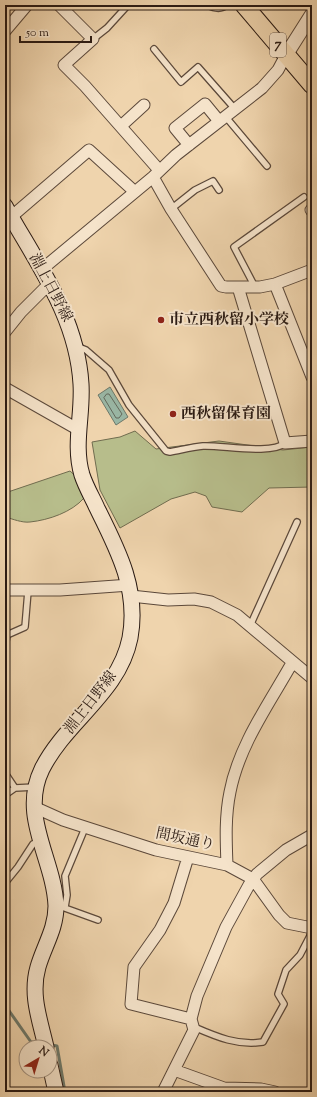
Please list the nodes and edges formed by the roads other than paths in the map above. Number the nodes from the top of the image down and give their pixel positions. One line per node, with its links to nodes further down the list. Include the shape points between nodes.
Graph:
1 (27, 5): 8 (street)
2 (59, 5): 9 (street)
3 (128, 5): 9 (lane)
4 (207, 5): 5 (lane, via 214,8)
5 (227, 5)
6 (244, 5): 11 (main road, 7)
7 (312, 14): 11 (street)
8 (5, 31)
9 (93, 39): 16 (street, via 64,65)
10 (154, 49): 14 (lane, via 181,82 198,67)
11 (286, 55): 12 (main road, 7); 14 (street, via 278,70 262,88)
12 (309, 76)
13 (144, 105): 16 (street)
14 (235, 109): 15 (street)
15 (222, 119): 17 (street); 17 (street, via 205,104 175,128); 18 (lane)
16 (121, 126): 19 (street)
17 (188, 145): 19 (street)
18 (267, 166)
19 (156, 173): 21 (street); 23 (street)
20 (219, 190): 23 (lane, via 213,182 195,190)
21 (135, 192): 24 (street, via 89,150); 25 (street)
22 (304, 197): 30 (lane, via 234,246)
23 (171, 209): 29 (street, via 221,286)
24 (8, 211): 25 (main road, 淵上日野線)
25 (41, 270): 27 (main road, 淵上日野線)
26 (312, 270): 28 (street)
27 (49, 284): 31 (street); 32 (main road, 淵上日野線, via 66,315)
28 (275, 284): 30 (street); 33 (street)
29 (238, 287): 30 (street); 37 (street)
30 (255, 287)
31 (5, 332)
32 (76, 346): 35 (main road, 淵上日野線, via 81,384); 37 (lane, via 86,350 109,370 129,405 166,451 202,446 254,450 282,446)
33 (312, 377)
34 (5, 388): 35 (street)
35 (79, 430): 40 (main road, 淵上日野線, via 82,473 123,562)
36 (312, 441): 37 (street)
37 (285, 443)
38 (297, 522): 42 (lane)
39 (5, 590): 41 (street)
40 (130, 590): 41 (street); 42 (street, via 168,600 194,599 210,602 237,615); 47 (main road, 淵上日野線, via 132,628 121,666 106,689 53,751 42,768)
41 (28, 591): 43 (lane, via 25,628 7,635)
42 (250, 626): 44 (street)
43 (5, 648)
44 (292, 663): 45 (street); 55 (street, via 252,734 233,778 226,828)
45 (312, 678)
46 (5, 773): 48 (lane)
47 (35, 787): 48 (lane); 50 (main road, 淵上日野線)
48 (15, 788): 49 (lane)
49 (5, 795)
50 (34, 807): 51 (street, 間坂通り); 53 (main road, 淵上日野線)
51 (85, 828): 54 (street, 間坂通り); 58 (lane, via 65,876 67,895)
52 (312, 835): 56 (street, via 286,850)
53 (40, 842): 57 (lane, via 33,844); 58 (main road, 淵上日野線)
54 (188, 857): 55 (street, 間坂通り); 62 (street, via 174,902 160,930 134,967 131,1004)
55 (227, 865): 56 (street, 間坂通り)
56 (253, 879): 60 (street, 間坂通り, via 279,916 287,923); 62 (street, via 226,927 197,996)
57 (5, 883)
58 (60, 906): 59 (lane); 63 (main road, 淵上日野線, via 39,964 35,986 35,1003)
59 (98, 920)
60 (312, 928)
61 (312, 932): 62 (lane, via 300,955 286,970 278,994 284,1004 263,1042 250,1044 225,1040)
62 (192, 1023): 64 (street, via 194,1030)
63 (44, 1039)
64 (174, 1070): 67 (street); 68 (street, via 224,1088)
65 (53, 1079): 66 (main road)
66 (56, 1092)
67 (163, 1092)
68 (275, 1092)

